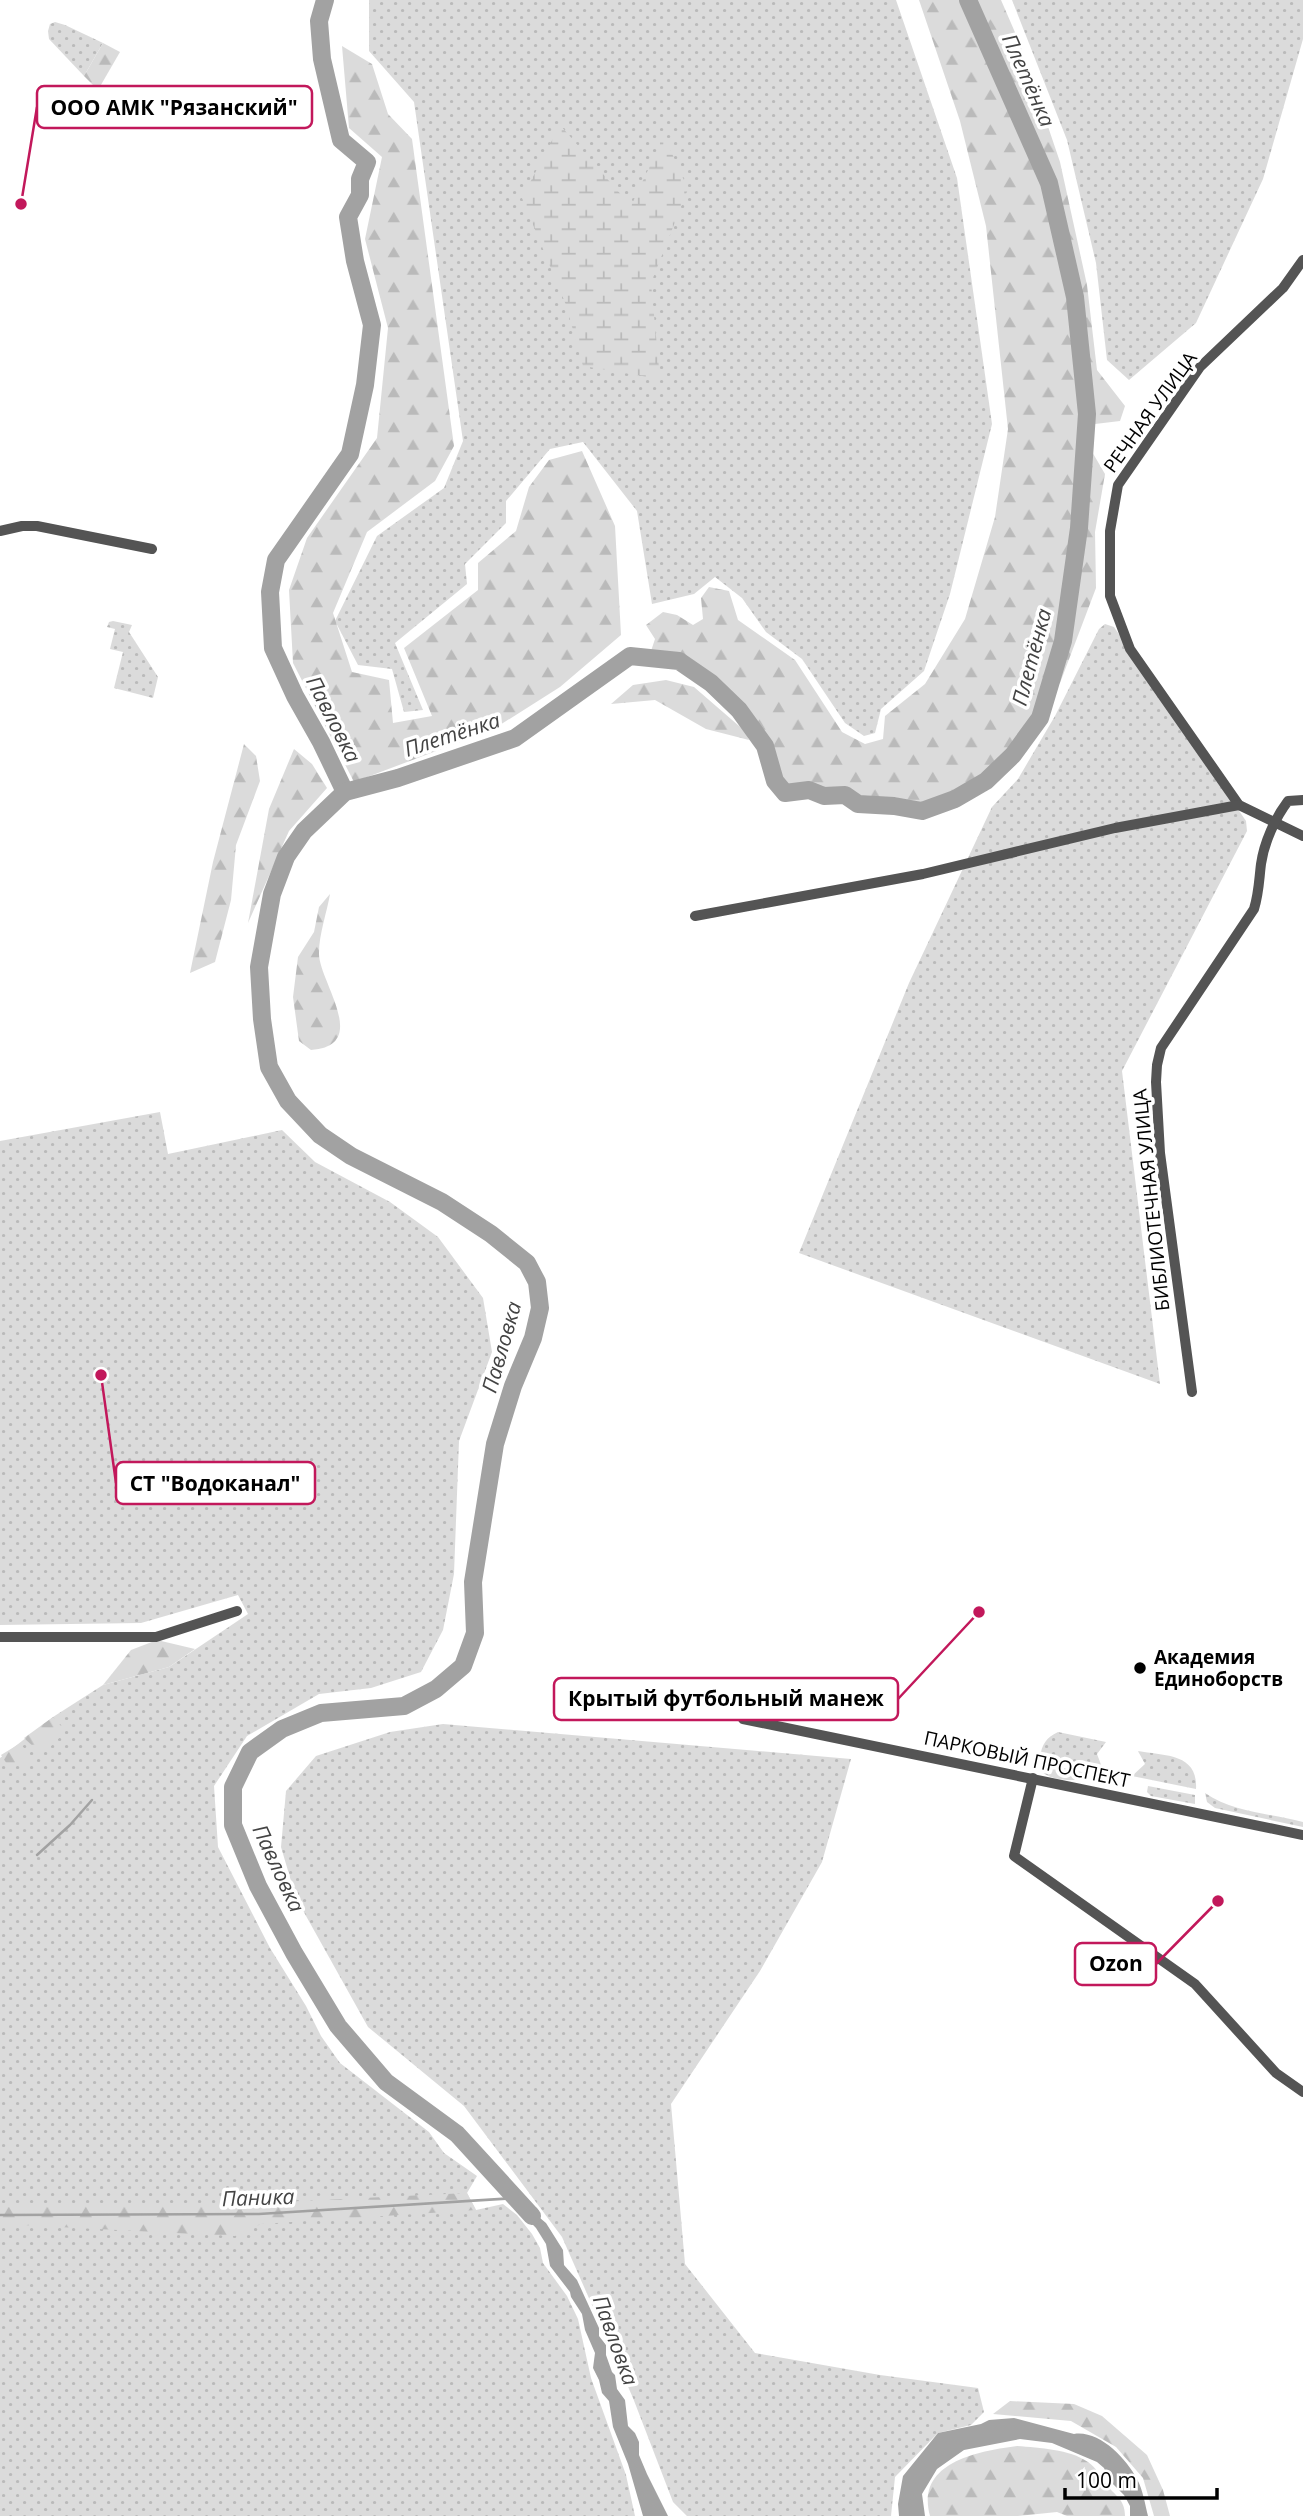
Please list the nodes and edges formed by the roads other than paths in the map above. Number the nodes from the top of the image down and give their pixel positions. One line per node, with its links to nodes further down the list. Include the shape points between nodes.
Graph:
1 (1303, 260): 5 (street, РЕЧНАЯ УЛИЦА, via 1283,288 1200,367 1118,485 1110,531 1110,596 1130,649)
2 (0, 531): 3 (street, via 37,526)
3 (152, 549)
4 (1303, 800): 6 (street, БИБЛИОТЕЧНАЯ УЛИЦА, via 1288,801)
5 (1239, 805): 6 (street, РЕЧНАЯ УЛИЦА); 8 (street, via 1115,828 923,874)
6 (1275, 822): 7 (street, РЕЧНАЯ УЛИЦА); 9 (street, БИБЛИОТЕЧНАЯ УЛИЦА, via 1261,862 1254,909 1161,1048 1157,1065 1160,1153)
7 (1303, 836)
8 (695, 916)
9 (1192, 1392)
10 (237, 1611): 11 (street, via 156,1637)
11 (0, 1637)
12 (743, 1718): 13 (street, ПАРКОВЫЙ ПРОСПЕКТ)
13 (1033, 1778): 14 (street, ПАРКОВЫЙ ПРОСПЕКТ); 15 (street, via 1014,1856 1195,1984 1276,2073)
14 (1303, 1835)
15 (1303, 2092)

